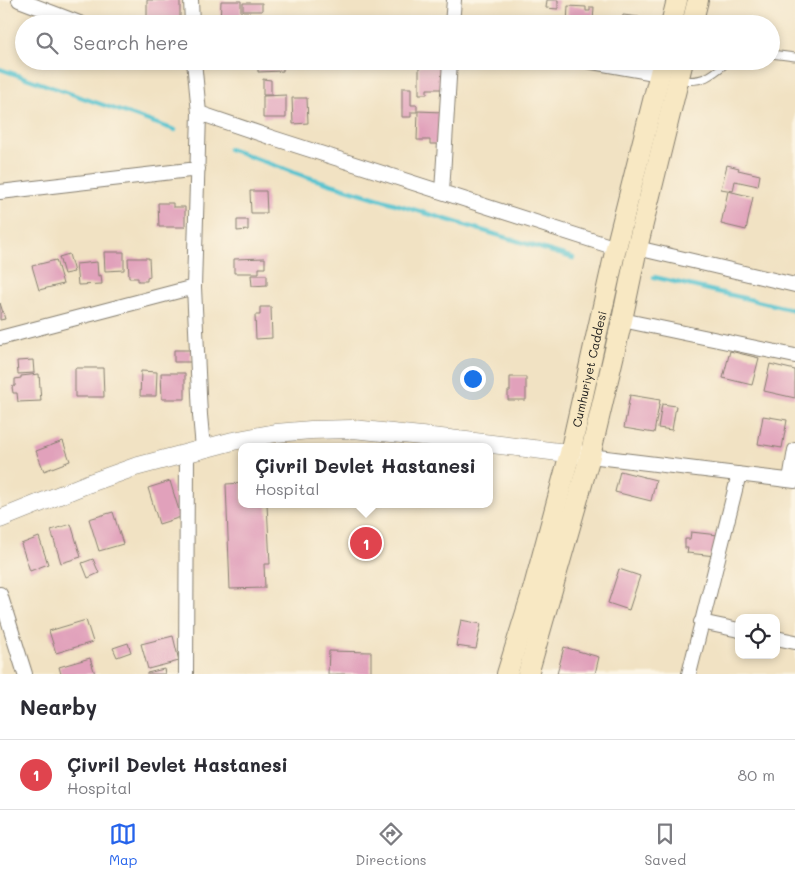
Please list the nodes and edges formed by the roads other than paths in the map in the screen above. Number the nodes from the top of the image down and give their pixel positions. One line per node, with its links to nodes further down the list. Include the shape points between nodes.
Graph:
1 (21, 0): 6 (street)
2 (191, 0): 7 (street)
3 (454, 0): 8 (street)
4 (677, 0): 9 (main road)
5 (698, 0): 10 (main road)
6 (59, 15)
7 (192, 15)
8 (453, 15)
9 (673, 15)
10 (694, 15)
11 (780, 55): 12 (lane)
12 (795, 57)
13 (195, 70): 19 (street)
14 (449, 70): 22 (street)
15 (671, 70): 23 (main road, Cumhuriyet Caddesi)
16 (671, 70): 24 (main road, Cumhuriyet Caddesi)
17 (673, 70): 18 (lane, via 690,81 702,80)
18 (718, 70)
19 (199, 113): 20 (street); 22 (street)
20 (198, 169): 21 (street); 26 (street)
21 (0, 192)
22 (442, 192): 23 (street)
23 (616, 248): 34 (main road, Cumhuriyet Caddesi)
24 (637, 248): 25 (street); 27 (main road, Cumhuriyet Caddesi)
25 (795, 285)
26 (194, 287): 28 (street); 32 (street, via 200,415)
27 (622, 320): 29 (street); 35 (main road, Cumhuriyet Caddesi)
28 (0, 338)
29 (795, 356)
30 (485, 443): 32 (street, via 353,429 311,430 233,440)
31 (493, 444): 34 (street)
32 (195, 450): 38 (street, via 134,467); 45 (street)
33 (795, 450): 37 (street)
34 (570, 453): 35 (street); 46 (main road, Cumhuriyet Caddesi)
35 (590, 456): 36 (street); 47 (main road, Cumhuriyet Caddesi)
36 (739, 474): 37 (street); 40 (street)
37 (792, 480)
38 (0, 519)
39 (0, 594): 44 (street)
40 (701, 622): 41 (street); 48 (street)
41 (735, 629)
42 (780, 639): 43 (street)
43 (795, 642)
44 (24, 674)
45 (186, 674)
46 (507, 674)
47 (528, 674)
48 (689, 674)

